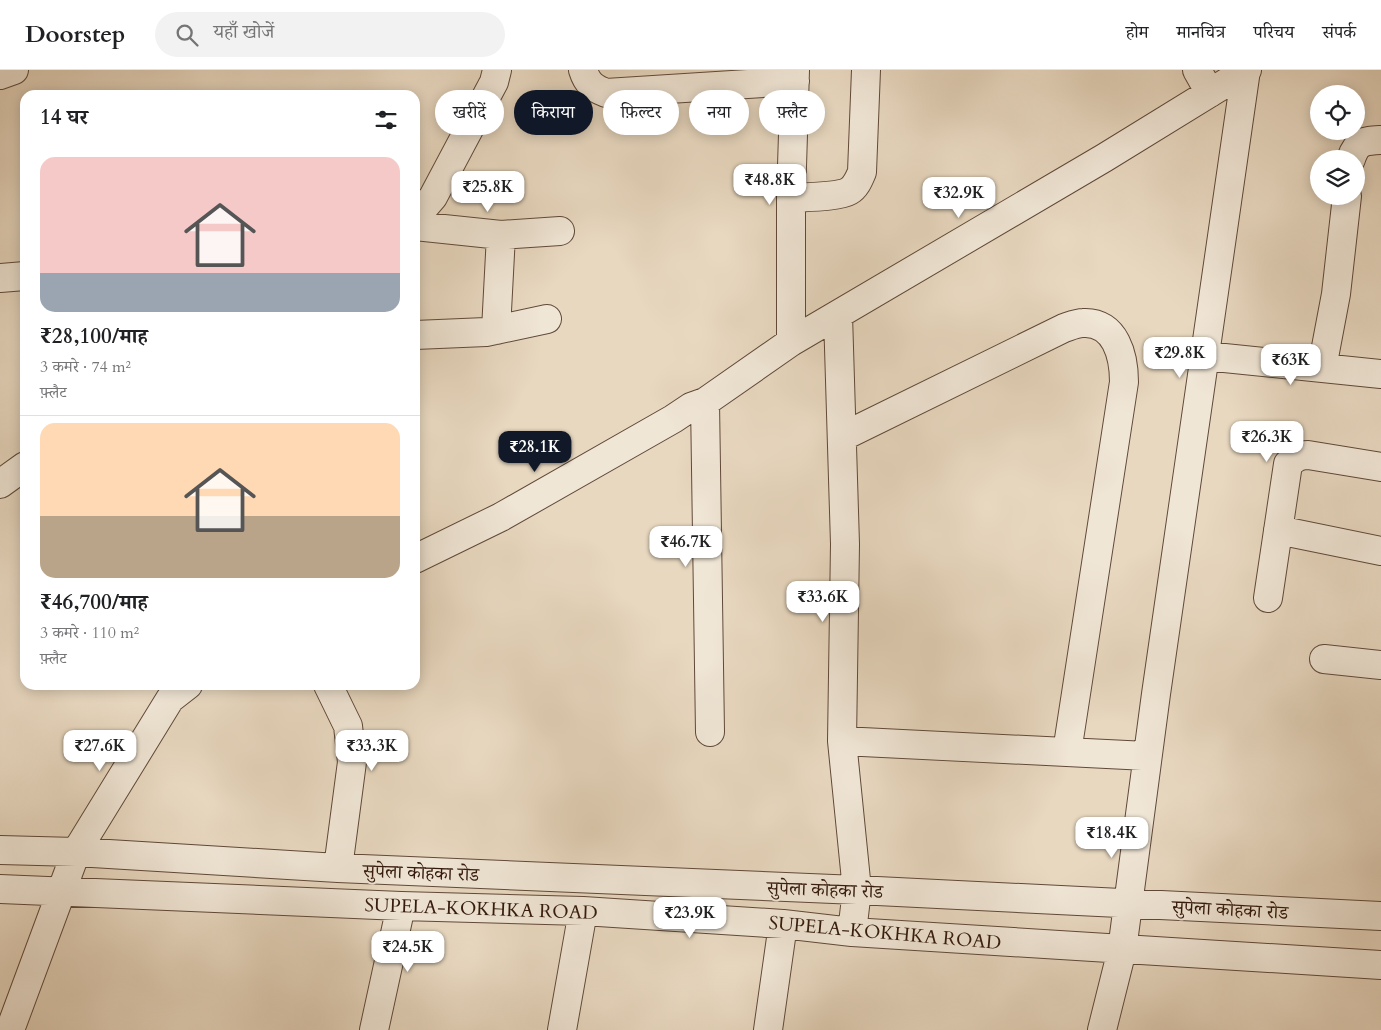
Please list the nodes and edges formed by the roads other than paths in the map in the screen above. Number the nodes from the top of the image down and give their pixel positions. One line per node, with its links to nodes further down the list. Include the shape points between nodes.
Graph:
1 (14, 70): 6 (street)
2 (497, 70): 13 (street, via 494,82 433,197)
3 (583, 70): 7 (street, via 586,81 596,90 606,93)
4 (866, 70): 11 (street, via 859,180 849,191 841,194)
5 (1246, 70): 8 (street); 24 (street)
6 (0, 75)
7 (795, 76): 11 (street)
8 (1204, 81): 19 (street, via 1104,158)
9 (1381, 140): 10 (street, via 1365,140)
10 (1355, 150)
11 (791, 198): 23 (street)
12 (1346, 205): 25 (street, via 1336,294)
13 (420, 212)
14 (420, 227): 16 (street)
15 (560, 232): 16 (street)
16 (500, 235): 21 (street)
17 (20, 276): 18 (street)
18 (0, 278)
19 (838, 315): 23 (street); 28 (street)
20 (547, 319): 21 (street)
21 (496, 330): 22 (street)
22 (420, 336)
23 (791, 342): 27 (street)
24 (1205, 356): 25 (street); 43 (street)
25 (1322, 368): 26 (street)
26 (1381, 374)
27 (690, 409): 34 (street, via 501,517); 40 (street)
28 (842, 437): 41 (street, via 845,544); 42 (street, via 1064,328 1094,323 1113,337 1124,365 1124,382)
29 (1381, 467): 32 (street, via 1308,455 1294,458 1288,464)
30 (20, 470): 31 (street)
31 (0, 484)
32 (1278, 530): 33 (street); 35 (street)
33 (1381, 551)
34 (420, 557)
35 (1268, 598)
36 (1324, 659): 37 (street)
37 (1381, 665)
38 (175, 690): 45 (street)
39 (330, 690): 46 (street, via 348,726 352,762)
40 (710, 732)
41 (842, 741): 42 (street); 48 (street)
42 (1067, 752): 43 (street)
43 (1147, 756): 50 (street)
44 (0, 850): 45 (street, सुपेला कोहका रोड)
45 (76, 852): 46 (street, सुपेला कोहका रोड); 49 (street)
46 (338, 868): 48 (street, सुपेला कोहका रोड)
47 (0, 888): 49 (street, SUPELA-KOKHKA ROAD)
48 (857, 890): 50 (street, सुपेला कोहका रोड); 55 (street)
49 (62, 892): 51 (street, SUPELA-KOKHKA ROAD); 58 (street)
50 (1128, 904): 53 (street, सुपेला कोहका रोड); 56 (street)
51 (401, 906): 52 (street, SUPELA-KOKHKA ROAD); 59 (street)
52 (583, 911): 54 (street, SUPELA-KOKHKA ROAD); 60 (street)
53 (1381, 916)
54 (783, 924): 55 (street, SUPELA-KOKHKA ROAD); 61 (street)
55 (852, 932): 56 (street, SUPELA-KOKHKA ROAD)
56 (1122, 950): 57 (street, SUPELA-KOKHKA ROAD); 62 (street)
57 (1381, 965)
58 (10, 1030)
59 (374, 1030)
60 (562, 1030)
61 (768, 1030)
62 (1102, 1030)

